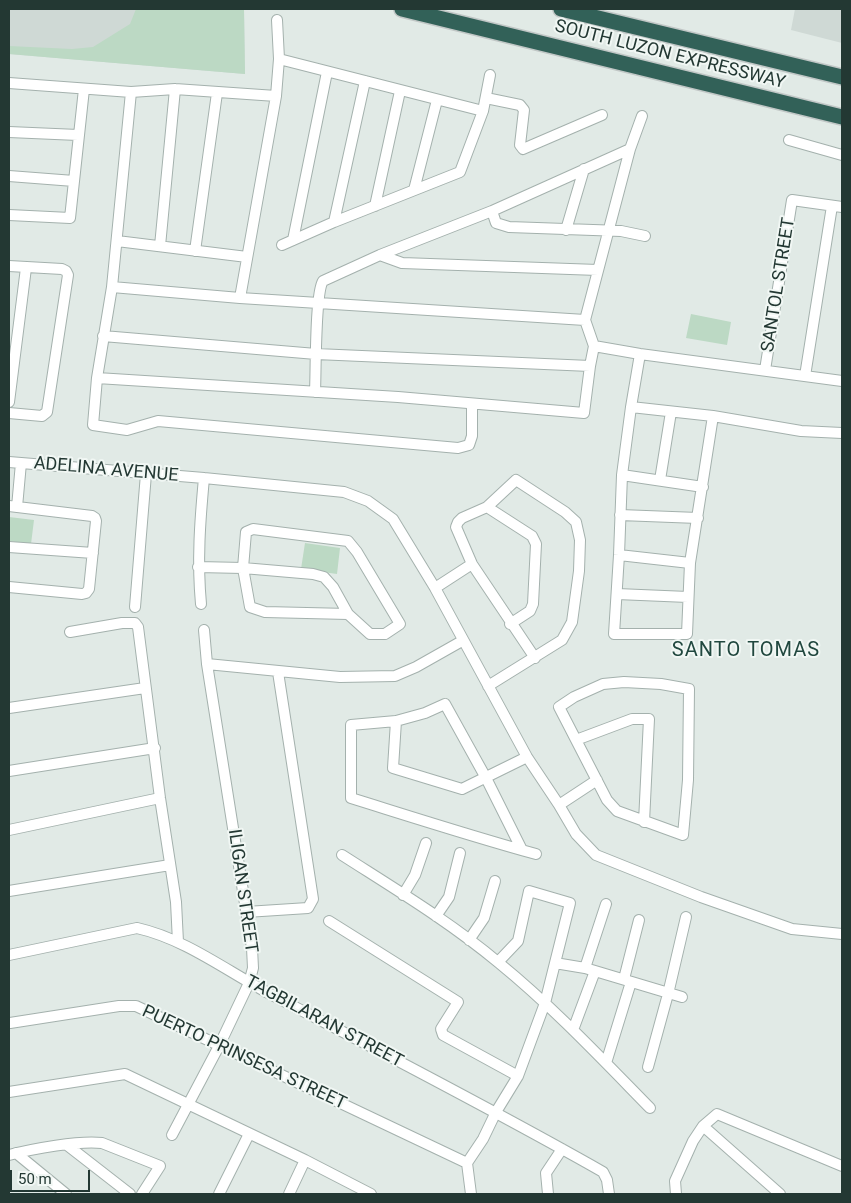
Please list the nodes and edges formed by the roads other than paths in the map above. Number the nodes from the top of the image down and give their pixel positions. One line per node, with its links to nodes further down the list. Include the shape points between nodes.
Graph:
1 (402, 9): 21 (highway, SOUTH LUZON EXPRESSWAY)
2 (560, 9): 7 (highway, SOUTH LUZON EXPRESSWAY)
3 (277, 20): 4 (street)
4 (279, 59): 5 (street); 15 (street)
5 (327, 72): 8 (street); 40 (street)
6 (490, 76): 16 (street)
7 (842, 77)
8 (365, 81): 12 (street); 35 (street)
9 (9, 83): 10 (street)
10 (84, 89): 13 (street); 23 (street)
11 (175, 89): 13 (street); 14 (street); 42 (street)
12 (400, 91): 17 (street); 31 (street)
13 (131, 92): 39 (street)
14 (217, 93): 15 (street); 43 (street)
15 (276, 96): 45 (street)
16 (486, 98): 18 (street); 19 (street, via 520,105 524,110 520,145 523,149)
17 (437, 100): 18 (street); 30 (street)
18 (483, 111): 30 (street, via 460,172)
19 (602, 115)
20 (642, 116): 25 (street)
21 (842, 117)
22 (9, 132): 23 (street)
23 (78, 136): 29 (street)
24 (789, 140): 26 (street)
25 (630, 149): 27 (street); 37 (street)
26 (842, 156)
27 (584, 168): 33 (street); 36 (street)
28 (9, 176): 29 (street)
29 (74, 181): 34 (street, via 70,218)
30 (414, 190): 31 (street)
31 (375, 206): 35 (street)
32 (837, 207): 58 (street, SANTOL STREET, via 792,200); 59 (street)
33 (492, 211): 36 (street, via 496,223 502,225); 44 (street)
34 (9, 215)
35 (334, 222): 40 (street)
36 (566, 230): 37 (street)
37 (607, 231): 38 (street); 48 (street)
38 (645, 236)
39 (117, 240): 42 (street); 49 (street)
40 (293, 240): 41 (street)
41 (282, 245)
42 (160, 246): 43 (street)
43 (196, 251): 45 (street)
44 (380, 255): 48 (street, via 402,263); 51 (street, via 322,280)
45 (247, 257): 50 (street)
46 (9, 266): 47 (street)
47 (26, 268): 63 (street); 67 (street, via 62,269 68,275 47,412 42,416)
48 (598, 270): 52 (street)
49 (112, 287): 50 (street); 53 (street)
50 (240, 298): 51 (street)
51 (318, 304): 52 (street); 55 (street)
52 (585, 320): 54 (street)
53 (103, 336): 55 (street); 60 (street)
54 (594, 346): 56 (street); 57 (street)
55 (316, 354): 57 (street); 62 (street)
56 (640, 354): 58 (street); 65 (street)
57 (590, 366): 64 (street, via 584,413)
58 (765, 370): 59 (street)
59 (805, 376): 61 (street)
60 (97, 378): 62 (street); 64 (street, via 93,425 127,430 158,422 458,448 469,445 472,436)
61 (842, 381)
62 (316, 392): 64 (street)
63 (9, 402)
64 (472, 404)
65 (631, 407): 66 (street); 73 (street)
66 (671, 412): 68 (street); 75 (street)
67 (9, 413)
68 (714, 416): 69 (street, via 801,431); 76 (street)
69 (842, 433)
70 (9, 462): 71 (street, ADELINA AVENUE)
71 (21, 463): 72 (street, ADELINA AVENUE); 77 (street)
72 (146, 474): 74 (street, ADELINA AVENUE); 93 (street)
73 (622, 475): 75 (street); 79 (street)
74 (204, 478): 86 (street); 89 (street, ADELINA AVENUE, via 344,492 368,501 393,519)
75 (660, 480): 76 (street)
76 (704, 486): 80 (street)
77 (13, 506): 82 (street, via 92,516 96,521)
78 (486, 507): 85 (street, via 462,518 456,527); 95 (street, via 532,536 536,544 534,604 530,611); 99 (street, via 516,480 565,512 576,522 579,531 579,571 572,622 562,640)
79 (620, 515): 80 (street); 83 (street)
80 (698, 518): 84 (street)
81 (9, 547): 82 (street)
82 (93, 553): 88 (street, via 89,589 82,594)
83 (619, 555): 84 (street); 90 (street)
84 (690, 563): 91 (street)
85 (472, 564): 89 (street); 95 (street)
86 (198, 567): 87 (street); 92 (street)
87 (243, 568): 94 (street, via 324,577); 94 (street, via 250,607 265,612); 94 (street, via 246,532 253,529 348,541 400,624 385,634 370,634)
88 (9, 587)
89 (435, 588): 98 (street, ADELINA AVENUE)
90 (617, 594): 91 (street); 91 (street, via 614,634 687,634)
91 (688, 597)
92 (201, 604)
93 (135, 607)
94 (348, 614)
95 (510, 624): 99 (street)
96 (204, 630): 100 (street, ILIGAN STREET)
97 (70, 632): 103 (street, via 122,623 135,624 139,633)
98 (462, 641): 101 (street, via 416,668 395,676 340,677); 102 (street, ADELINA AVENUE)
99 (535, 658): 102 (street)
100 (207, 664): 101 (street); 126 (street, ILIGAN STREET)
101 (278, 672): 126 (street, via 313,899 308,908)
102 (488, 686): 108 (street, ADELINA AVENUE)
103 (145, 688): 104 (street); 107 (street)
104 (9, 708)
105 (396, 721): 110 (street, via 445,704); 110 (street, via 393,768 462,789); 117 (street, via 351,724 351,798)
106 (576, 740): 111 (street); 114 (street, via 632,718 649,719); 114 (street, via 559,708 602,684 624,682 689,689 688,780 683,835)
107 (155, 748): 109 (street); 112 (street)
108 (526, 757): 110 (street); 113 (street, ADELINA AVENUE)
109 (9, 771)
110 (486, 778): 117 (street)
111 (597, 780): 113 (street); 114 (street, via 606,800 617,811)
112 (160, 798): 115 (street); 121 (street)
113 (559, 805): 131 (street, ADELINA AVENUE, via 576,834 596,855 792,929)
114 (644, 822)
115 (9, 830)
116 (426, 843): 124 (street, via 415,875)
117 (522, 850): 119 (street)
118 (460, 853): 127 (street, via 449,897)
119 (536, 854)
120 (342, 855): 124 (street)
121 (170, 865): 123 (street); 133 (street)
122 (495, 881): 132 (street, via 484,918)
123 (9, 891)
124 (403, 895): 127 (street)
125 (606, 904): 137 (street)
126 (246, 912): 139 (street, ILIGAN STREET, via 253,968)
127 (436, 916): 132 (street)
128 (686, 917): 140 (street)
129 (639, 920): 138 (street)
130 (329, 921): 148 (street, via 458,1002 442,1029 443,1035)
131 (842, 934)
132 (469, 940): 135 (street)
133 (178, 942): 134 (street, TAGBILARAN STREET, via 137,928); 139 (street, TAGBILARAN STREET)
134 (9, 955)
135 (498, 962): 136 (street, via 518,941 528,891 570,903); 142 (street)
136 (555, 963): 137 (street); 142 (street)
137 (590, 969): 138 (street); 144 (street)
138 (627, 980): 140 (street); 146 (street)
139 (249, 983): 145 (street, ILIGAN STREET); 152 (street, TAGBILARAN STREET)
140 (668, 994): 141 (street); 147 (street)
141 (682, 997)
142 (545, 1003): 144 (street); 148 (street)
143 (10, 1024): 145 (street, PUERTO PRINSESA STREET, via 136,1006)
144 (573, 1030): 146 (street)
145 (219, 1046): 150 (street, ILIGAN STREET); 160 (street, PUERTO PRINSESA STREET)
146 (606, 1064): 151 (street)
147 (648, 1067)
148 (518, 1076): 152 (street)
149 (9, 1092): 150 (street, via 125,1074)
150 (188, 1105): 154 (street); 155 (street, ILIGAN STREET)
151 (650, 1108)
152 (496, 1112): 157 (street, TAGBILARAN STREET); 160 (street)
153 (703, 1126): 161 (street, via 717,1114); 171 (street, via 675,1181); 172 (street)
154 (248, 1134): 159 (street); 166 (street)
155 (172, 1135)
156 (67, 1145): 158 (street); 164 (street); 165 (street, via 102,1142 160,1166)
157 (562, 1149): 169 (street, via 546,1173); 170 (street, TAGBILARAN STREET, via 603,1172)
158 (12, 1154): 163 (street)
159 (305, 1160): 162 (street); 167 (street)
160 (467, 1164): 168 (street)
161 (842, 1166)
162 (365, 1193)
163 (66, 1194)
164 (130, 1194)
165 (142, 1194)
166 (219, 1194)
167 (289, 1194)
168 (471, 1194)
169 (548, 1194)
170 (609, 1194)
171 (676, 1194)
172 (780, 1194)

